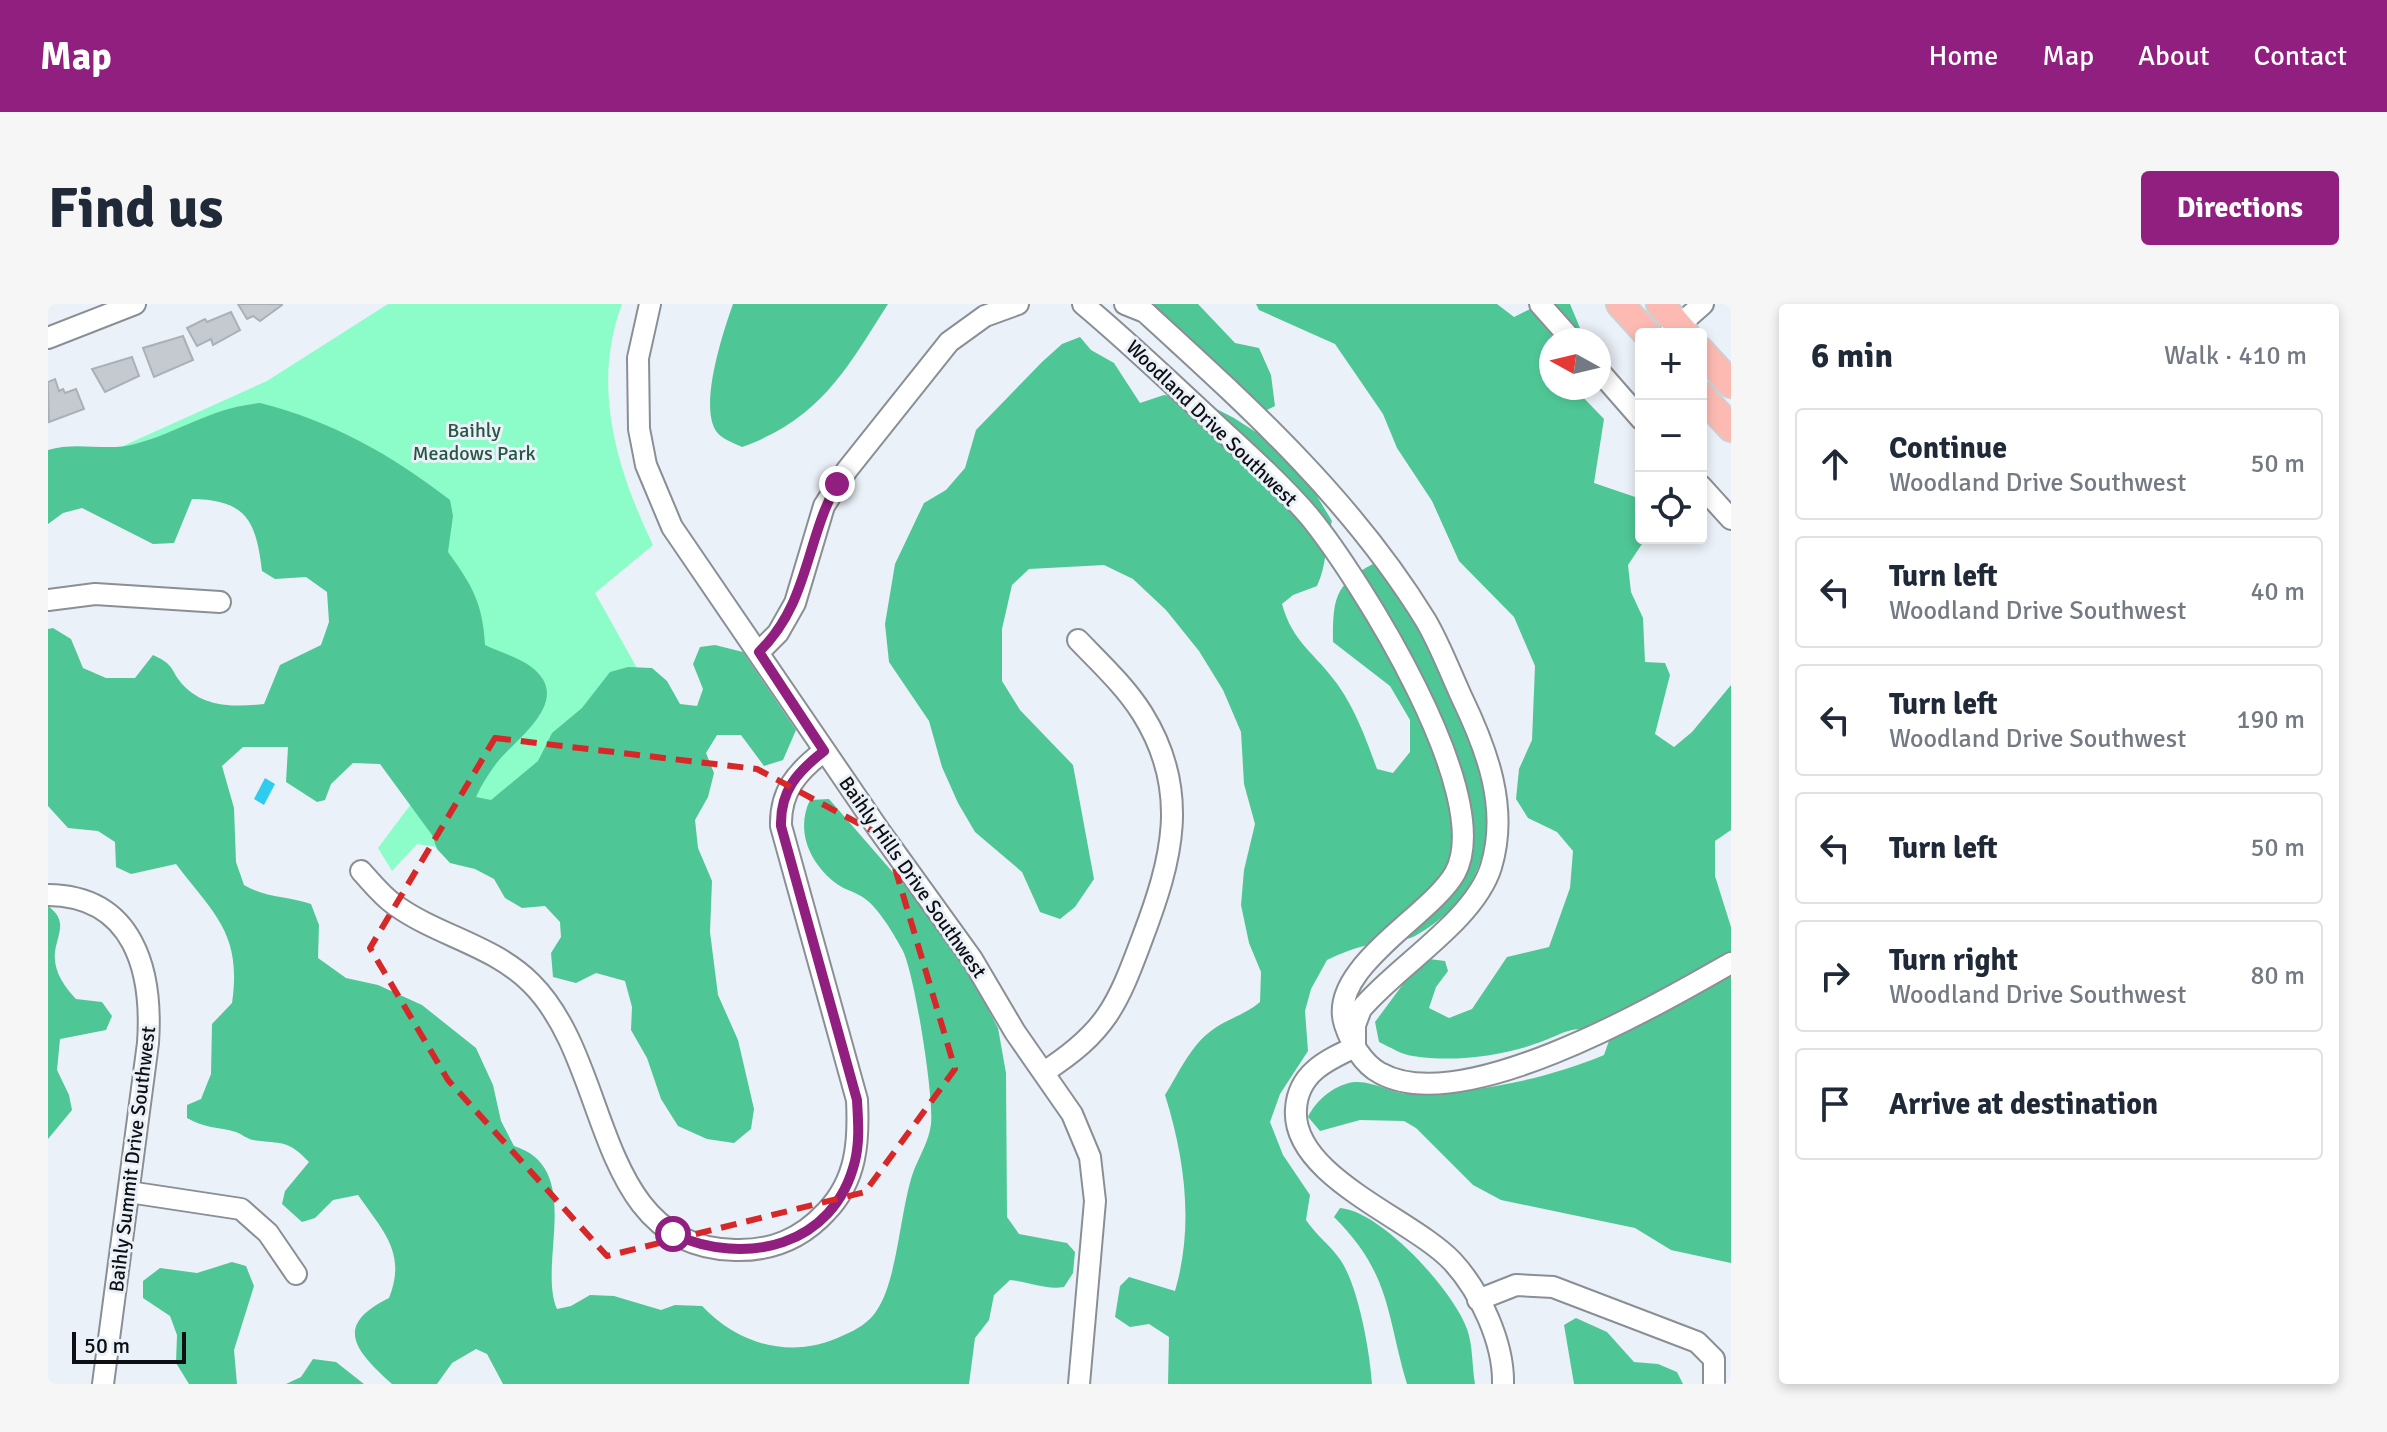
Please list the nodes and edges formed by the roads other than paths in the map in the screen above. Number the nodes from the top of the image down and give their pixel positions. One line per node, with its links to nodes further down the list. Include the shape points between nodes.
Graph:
1 (135, 304): 14 (street)
2 (650, 304): 26 (street, Baihly Hills Drive Southwest, via 636,394 646,465 672,527)
3 (1018, 304): 26 (street, via 985,316 949,342 847,470 824,506 795,603 778,633)
4 (1083, 304): 31 (street, Woodland Drive Southwest, via 1307,515 1367,600 1448,763 1462,823 1457,869 1444,890 1353,980 1344,1022)
5 (1125, 304): 31 (street, Woodland Drive Southwest, via 1145,312 1281,438 1332,493 1428,623 1480,735 1498,816 1490,868 1463,911 1361,1009)
6 (1540, 304): 10 (street)
7 (1620, 304): 11 (main road)
8 (1660, 304): 12 (main road)
9 (1703, 304): 13 (street)
10 (1561, 328)
11 (1642, 328)
12 (1676, 328)
13 (1681, 328)
14 (48, 338)
15 (1707, 358): 16 (main road)
16 (1731, 384)
17 (1611, 385): 19 (street)
18 (1706, 400): 20 (main road)
19 (1635, 412)
20 (1731, 428)
21 (1707, 493): 22 (street)
22 (1731, 519)
23 (48, 600): 24 (street, via 95,594)
24 (220, 602)
25 (1078, 640): 32 (street, via 1129,695 1150,728 1170,786 1172,845 1166,876 1116,1004 1080,1049)
26 (759, 652): 27 (street, Baihly Hills Drive Southwest)
27 (824, 751): 28 (street, via 791,781 781,826 857,1100 859,1137 855,1163 830,1208 793,1240 772,1247 724,1250 694,1243 650,1218 625,1182 580,1059 550,1005 514,968 395,905); 32 (street, Baihly Hills Drive Southwest, via 972,959)
28 (361, 871)
29 (48, 895): 33 (street, Baihly Summit Drive Southwest, via 77,897 107,912 123,928 142,964 149,1026)
30 (1731, 963): 31 (street, via 1583,1043 1496,1071 1435,1081 1392,1078 1372,1068)
31 (1355, 1047): 35 (street, via 1320,1064 1305,1081 1295,1112 1304,1147 1321,1166 1450,1259)
32 (1044, 1072): 37 (street, Baihly Hills Drive Southwest, via 1072,1114 1094,1176)
33 (129, 1192): 34 (street, via 241,1209 268,1233); 36 (street, Baihly Summit Drive Southwest)
34 (296, 1274)
35 (1478, 1300): 38 (street, via 1497,1344); 39 (street, via 1516,1285 1553,1287 1697,1342 1714,1359)
36 (103, 1384)
37 (1079, 1384)
38 (1503, 1384)
39 (1714, 1384)

